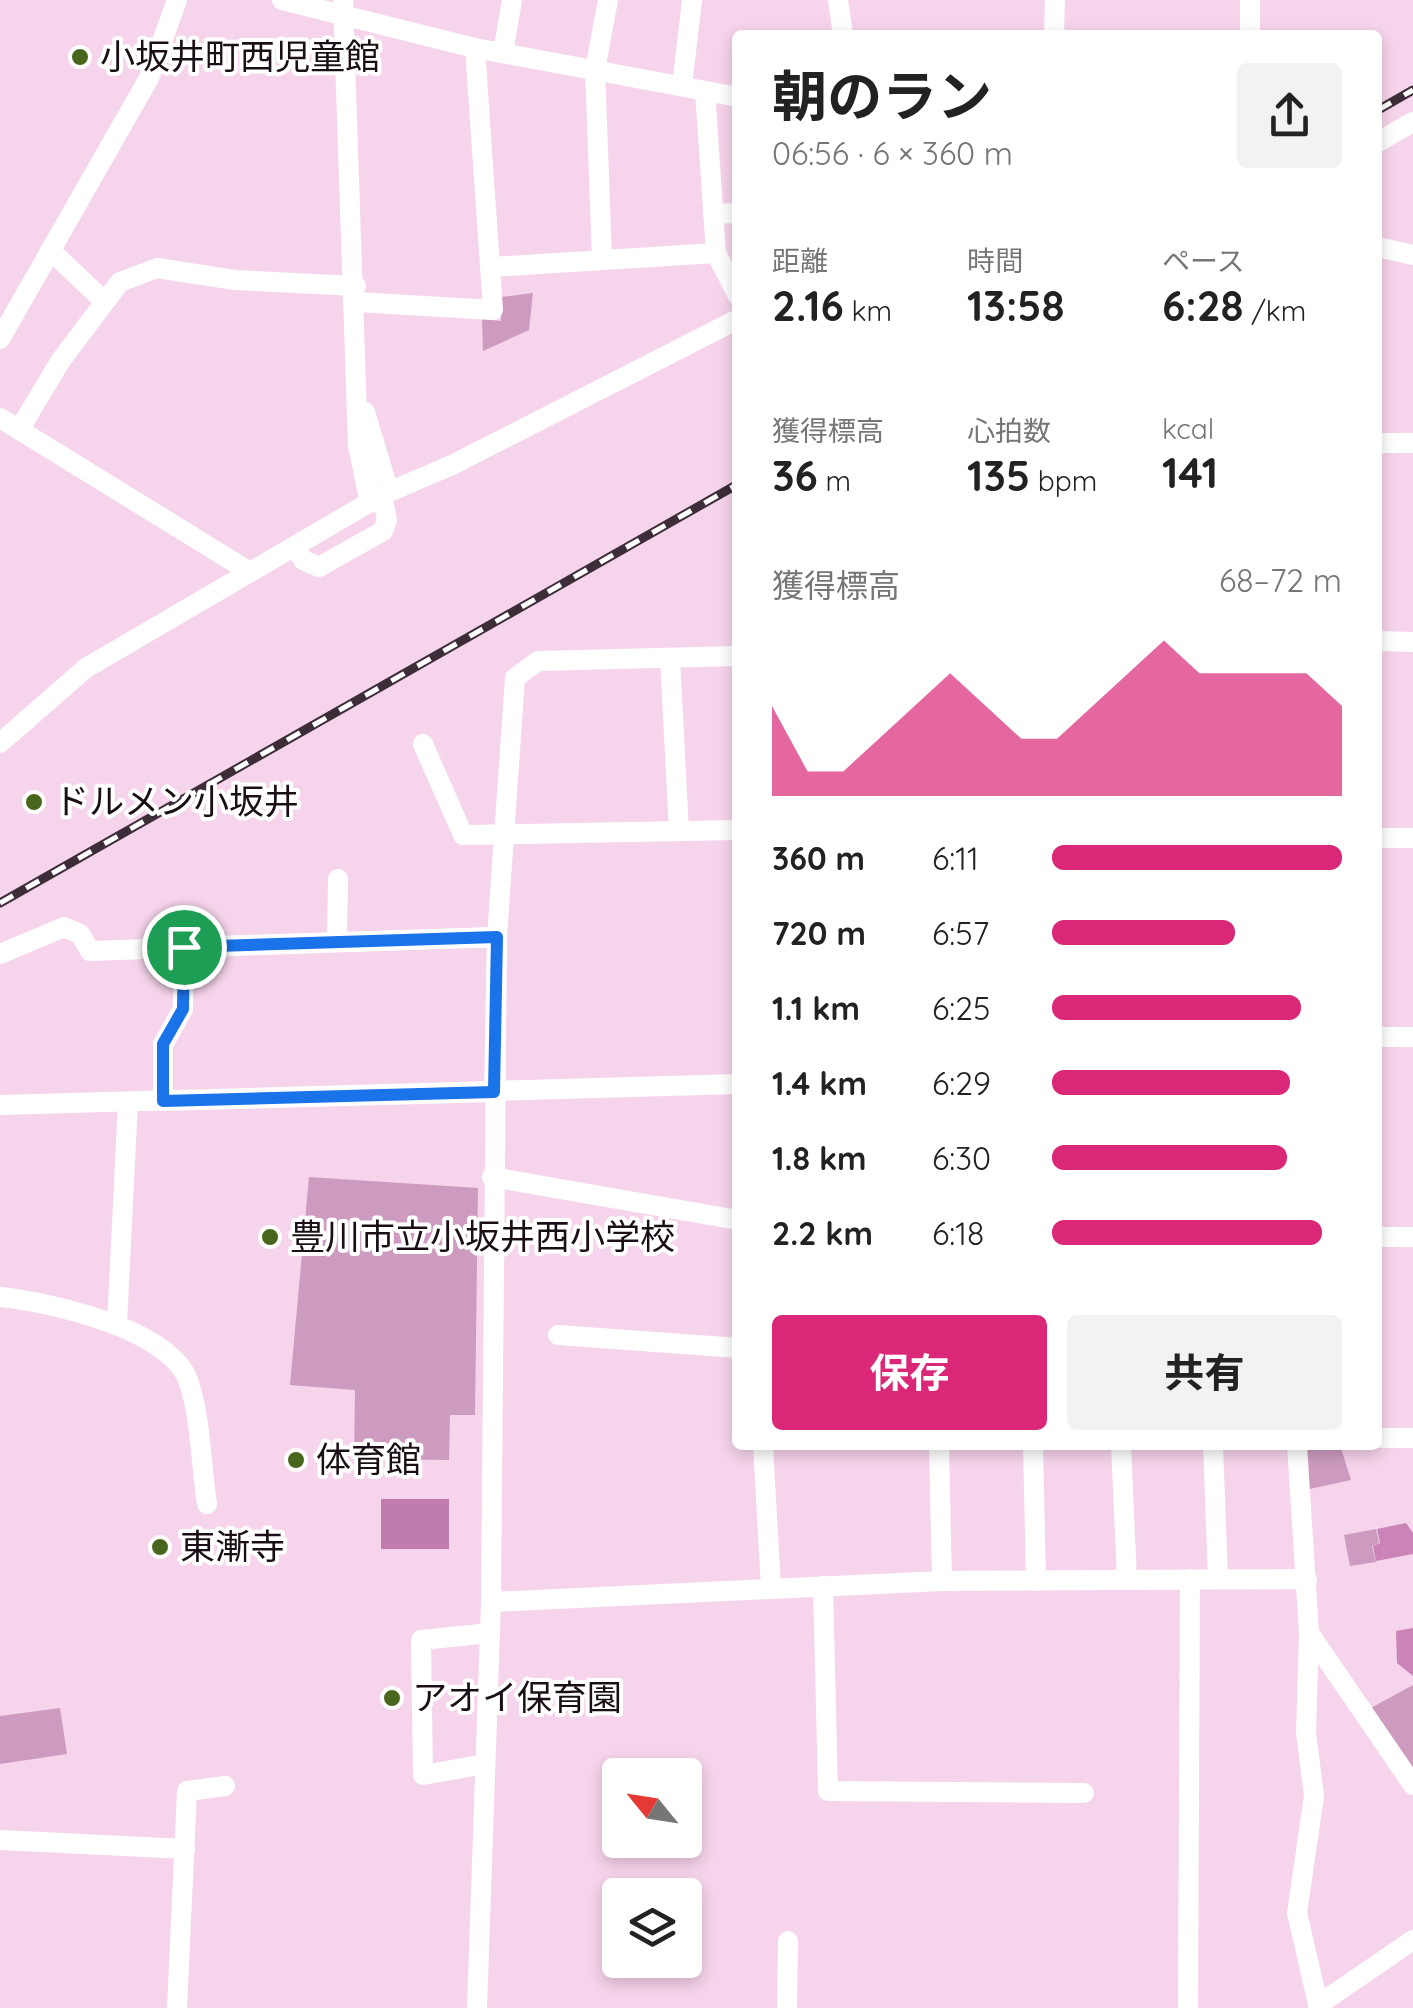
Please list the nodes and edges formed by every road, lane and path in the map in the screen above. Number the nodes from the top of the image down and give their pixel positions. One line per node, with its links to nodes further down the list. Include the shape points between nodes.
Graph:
1 (177, 0): 24 (street, via 149,78)
2 (282, 0): 9 (street)
3 (512, 0): 14 (street)
4 (608, 0): 15 (street)
5 (692, 0): 16 (street)
6 (838, 0): 10 (street)
7 (1054, 0): 11 (street)
8 (1250, 0): 12 (street)
9 (343, 8): 13 (street); 30 (street)
10 (842, 30)
11 (1054, 30)
12 (1250, 30)
13 (475, 48): 14 (street); 28 (street)
14 (503, 53): 15 (street)
15 (595, 70): 16 (street); 27 (street)
16 (682, 86): 17 (street)
17 (705, 91): 18 (street); 22 (street)
18 (732, 96)
19 (1413, 122): 20 (street)
20 (1382, 140)
21 (732, 213): 22 (street)
22 (713, 214): 25 (street)
23 (1382, 249): 26 (street)
24 (50, 250): 31 (street); 33 (street)
25 (716, 253): 27 (street); 29 (street)
26 (1413, 255)
27 (602, 258): 28 (street)
28 (490, 267): 30 (street, via 493,310)
29 (732, 284)
30 (356, 294): 31 (street, via 157,268 120,282); 38 (street, via 359,390)
31 (104, 301): 35 (street)
32 (732, 322): 38 (street)
33 (0, 339)
34 (0, 418): 35 (street)
35 (19, 430): 40 (street)
36 (1382, 443): 37 (street)
37 (1413, 443)
38 (380, 496): 39 (street); 39 (street, via 387,520 382,531 320,568)
39 (295, 546): 40 (street)
40 (250, 572): 45 (street, via 86,668)
41 (1382, 641): 42 (street)
42 (1413, 642)
43 (732, 656): 44 (street)
44 (670, 658): 48 (street); 49 (street, via 538,661 516,678)
45 (0, 743)
46 (423, 744): 49 (street, via 463,835)
47 (732, 830): 48 (street)
48 (679, 831): 49 (street)
49 (504, 834): 53 (street)
50 (1382, 838): 51 (street)
51 (1413, 838)
52 (338, 879): 54 (street)
53 (497, 937): 54 (street); 60 (street)
54 (337, 940): 55 (street)
55 (184, 947): 56 (street, via 90,952 80,934 64,927); 61 (street, via 183,1009 163,1044)
56 (0, 954)
57 (1382, 1037): 58 (street)
58 (1413, 1037)
59 (732, 1084): 60 (street)
60 (494, 1092): 61 (street); 64 (street)
61 (163, 1101): 62 (street)
62 (128, 1102): 63 (street); 69 (street)
63 (0, 1105)
64 (492, 1177): 65 (street); 89 (street)
65 (732, 1219)
66 (1382, 1237): 67 (street)
67 (1413, 1237)
68 (0, 1297): 69 (street)
69 (118, 1324): 80 (street, via 164,1350 189,1379)
70 (558, 1335): 71 (street)
71 (732, 1348)
72 (1382, 1438): 73 (street)
73 (1413, 1438)
74 (764, 1450): 88 (street)
75 (939, 1450): 85 (street)
76 (1033, 1450): 86 (street)
77 (1121, 1450): 82 (street)
78 (1213, 1450): 84 (street)
79 (1296, 1450): 81 (street)
80 (207, 1504)
81 (1306, 1579): 84 (street); 91 (street)
82 (1128, 1580): 83 (street); 86 (street)
83 (1190, 1580): 84 (street); 104 (street)
84 (1218, 1580)
85 (942, 1581): 86 (street); 87 (street)
86 (1036, 1581)
87 (823, 1586): 88 (street); 95 (street, via 828,1791)
88 (771, 1588): 89 (street)
89 (491, 1602): 90 (street)
90 (490, 1633): 92 (street); 92 (street, via 421,1640 423,1775)
91 (1309, 1633): 93 (street); 100 (street, via 1306,1732 1314,1796 1296,1914)
92 (486, 1764): 102 (street)
93 (1413, 1785)
94 (226, 1786): 97 (street, via 187,1792)
95 (1084, 1793)
96 (0, 1840): 97 (street)
97 (185, 1849): 101 (street)
98 (1413, 1940): 100 (street)
99 (788, 1941): 103 (street)
100 (1319, 2006)
101 (177, 2008)
102 (476, 2008)
103 (787, 2008)
104 (1188, 2008)

